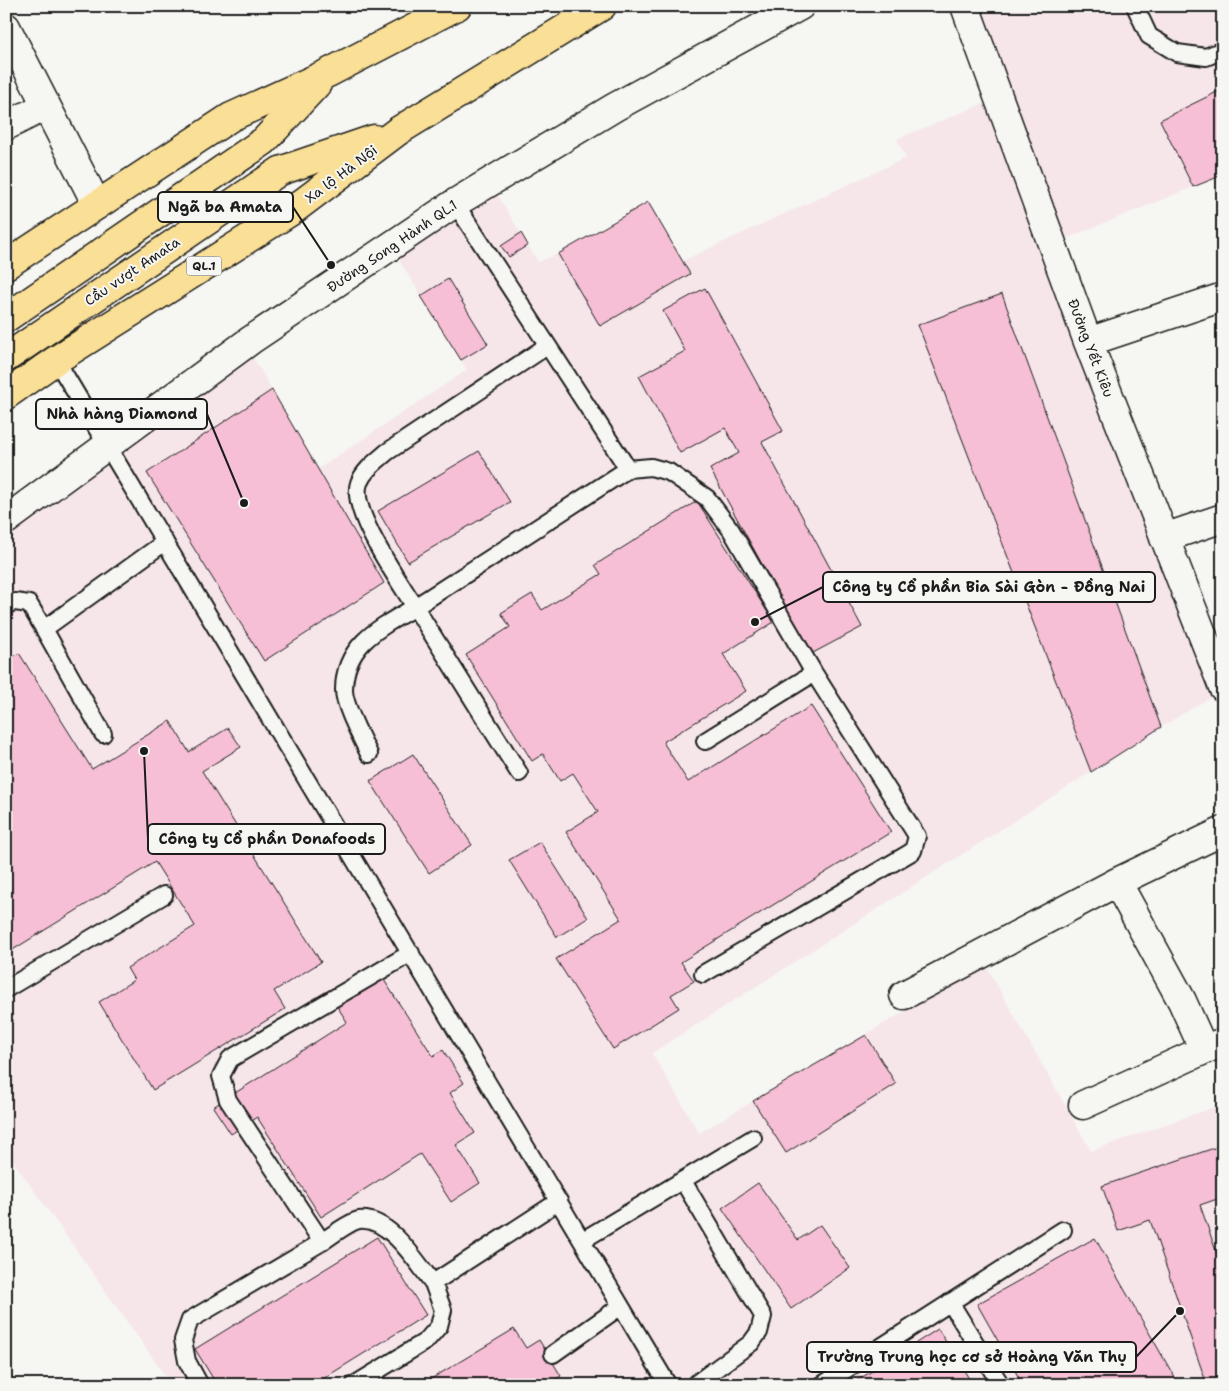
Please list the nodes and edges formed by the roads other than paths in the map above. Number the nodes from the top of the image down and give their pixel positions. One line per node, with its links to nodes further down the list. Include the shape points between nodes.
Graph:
1 (457, 6): 8 (highway)
2 (602, 6): 11 (highway, Xa lộ Hà Nội / QL.1)
3 (800, 6): 12 (street, Đường Song Hành QL.1, via 615,107)
4 (965, 6): 17 (street, Đường Yết Kiêu)
5 (1134, 6): 7 (lane, via 1149,36 1177,53 1206,56)
6 (6, 27): 9 (street)
7 (1223, 50)
8 (328, 73): 13 (highway, via 231,117); 16 (highway, via 264,141)
9 (46, 106): 10 (street); 13 (street)
10 (6, 126)
11 (398, 131): 19 (highway, Cầu vượt Amata / QL.1, via 280,171); 20 (highway, Xa lộ Hà Nội / QL.1, via 293,210)
12 (455, 203): 18 (lane); 22 (street, Đường Song Hành QL.1, via 251,340)
13 (97, 205): 14 (highway)
14 (6, 265)
15 (1223, 297): 17 (street)
16 (6, 318)
17 (1088, 342): 26 (street, Đường Yết Kiêu)
18 (547, 346): 23 (lane); 29 (lane, via 387,452 365,472 358,484 368,530)
19 (6, 358)
20 (56, 360): 21 (highway, Xa lộ Hà Nội / QL.1); 22 (lane)
21 (6, 395)
22 (107, 445): 25 (street, Đường Song Hành QL.1); 27 (lane)
23 (628, 469): 29 (lane); 31 (lane, via 652,468 669,472 707,498 731,530)
24 (1223, 518): 26 (street)
25 (6, 520)
26 (1164, 538): 32 (street, Đường Yết Kiêu)
27 (165, 542): 30 (lane); 40 (lane)
28 (6, 605): 30 (lane, via 15,602 29,604)
29 (415, 607): 35 (lane, via 370,635 357,649 348,667 344,691); 36 (lane)
30 (44, 629): 33 (lane)
31 (814, 673): 34 (lane); 41 (lane, via 917,836 913,851)
32 (1223, 687)
33 (103, 734)
34 (706, 741)
35 (369, 754)
36 (519, 773)
37 (1223, 831): 38 (street)
38 (1117, 882): 43 (street); 44 (street, via 1182,1001)
39 (164, 895): 42 (lane)
40 (411, 953): 48 (lane); 51 (lane, via 230,1059 221,1076 228,1100)
41 (703, 974)
42 (6, 989)
43 (904, 995)
44 (1213, 1046): 45 (street)
45 (1083, 1105)
46 (753, 1138): 47 (lane)
47 (683, 1180): 50 (lane); 59 (lane, via 764,1316 752,1343)
48 (559, 1201): 50 (lane); 52 (lane)
49 (1063, 1230): 53 (lane)
50 (582, 1240): 54 (lane)
51 (322, 1242): 52 (lane, via 358,1220 378,1222 396,1237); 56 (lane, via 190,1320 183,1340 187,1361)
52 (433, 1284): 57 (lane, via 443,1310 439,1326 426,1341)
53 (950, 1302): 60 (lane); 61 (lane)
54 (622, 1306): 55 (lane); 58 (lane)
55 (552, 1354)
56 (200, 1385)
57 (354, 1385)
58 (668, 1385)
59 (694, 1385)
60 (822, 1385)
61 (1001, 1385)

